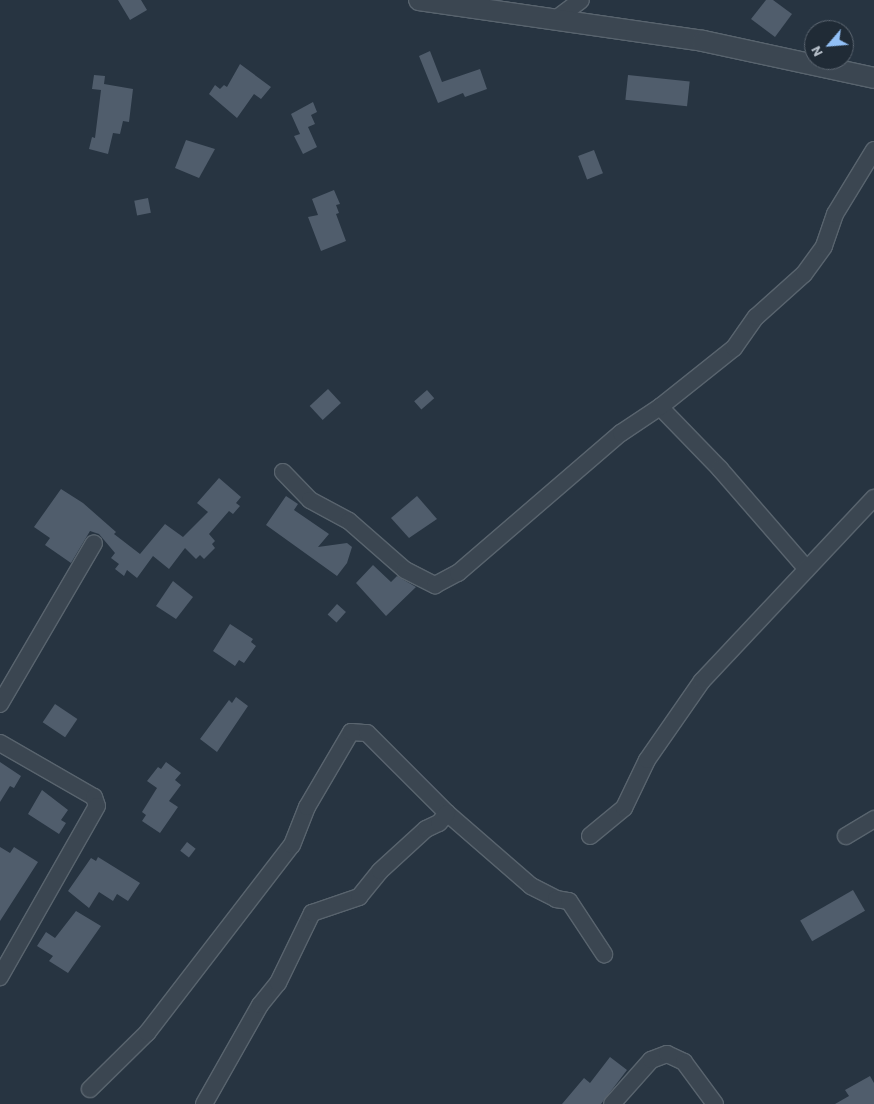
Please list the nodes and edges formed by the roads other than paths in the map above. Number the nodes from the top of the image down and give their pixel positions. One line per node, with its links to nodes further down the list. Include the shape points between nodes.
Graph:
1 (419, 0): 3 (street)
2 (581, 0): 3 (street)
3 (556, 20): 4 (street, via 703,41)
4 (874, 78)
5 (874, 150): 6 (street, via 834,214 824,246 804,274 756,317 734,348)
6 (660, 407): 7 (street, via 621,433 458,573 435,584 405,570 348,522 310,500); 10 (street, via 720,468)
7 (283, 472)
8 (874, 498): 10 (street)
9 (94, 543): 11 (street)
10 (806, 568): 15 (street, via 702,681 647,760 624,808)
11 (0, 704)
12 (0, 743): 18 (street, via 94,797 98,806)
13 (447, 813): 17 (street, via 532,886 569,902); 19 (street, via 367,732 351,732 307,807 292,845 248,905 196,966 188,983 146,1033); 20 (street, via 380,871 359,897 312,913 278,983 260,1005)
14 (874, 819): 16 (street)
15 (590, 836)
16 (846, 836)
17 (604, 954)
18 (0, 977)
19 (90, 1089)
20 (204, 1104)
21 (612, 1104): 22 (street, via 651,1060 667,1054 684,1062)
22 (715, 1104)

